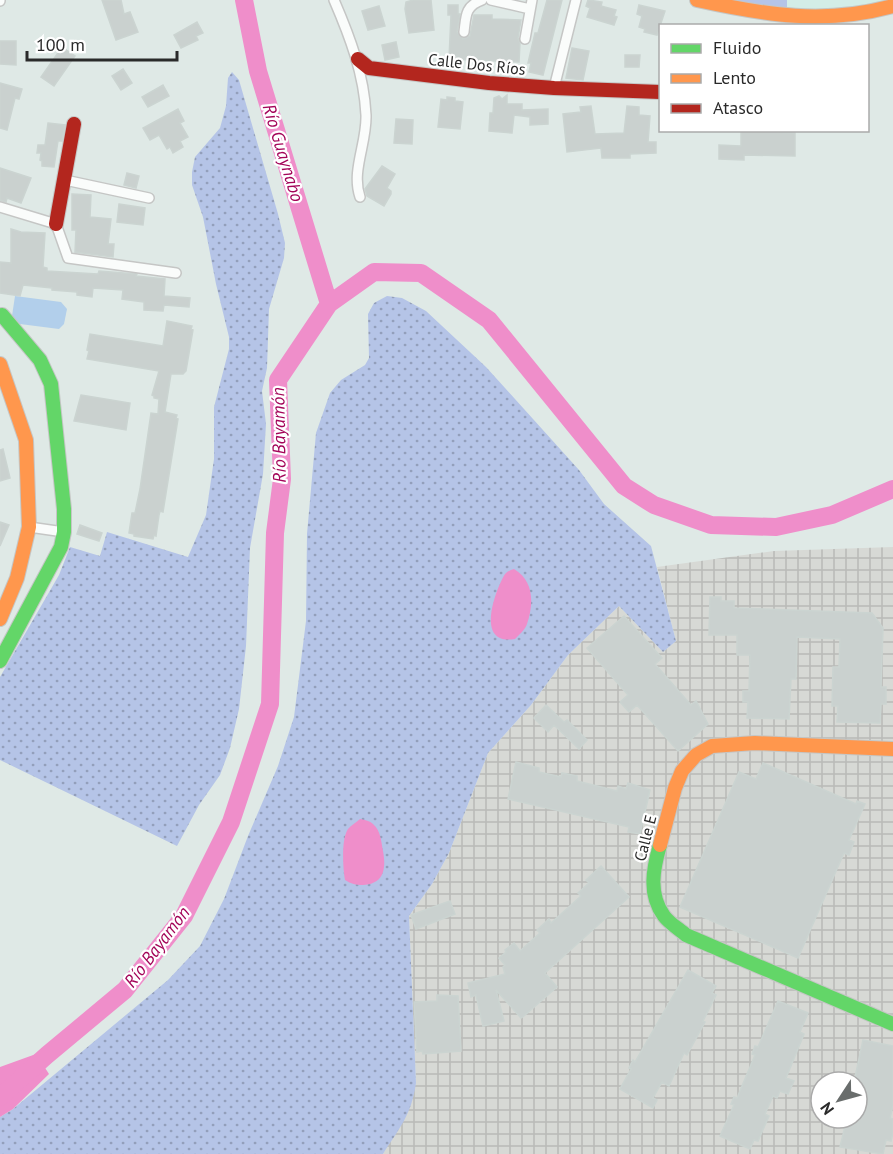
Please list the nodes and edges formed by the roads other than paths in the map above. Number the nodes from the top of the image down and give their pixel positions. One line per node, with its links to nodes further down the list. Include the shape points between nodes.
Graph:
1 (334, 0): 10 (street)
2 (482, 0): 8 (street, via 466,11)
3 (491, 0): 6 (street)
4 (576, 0): 11 (street)
5 (697, 0): 7 (street, via 775,16 837,16)
6 (531, 4): 9 (street)
7 (893, 6)
8 (464, 32)
9 (525, 39)
10 (358, 60): 11 (street, Calle Dos Ríos, via 369,68); 15 (street, via 366,117 356,186)
11 (554, 88): 12 (street, Calle Dos Ríos)
12 (659, 92)
13 (74, 124): 14 (street)
14 (65, 180): 16 (street); 18 (street)
15 (360, 197)
16 (149, 198)
17 (0, 207): 18 (street)
18 (56, 224): 19 (street, via 68,258)
19 (176, 273)
20 (2, 315): 23 (street, via 40,360 51,384)
21 (0, 364): 22 (street, via 26,440)
22 (28, 527): 23 (street); 24 (street, via 17,578)
23 (64, 532): 25 (street, via 61,547)
24 (0, 620)
25 (0, 661)
26 (893, 749): 27 (street, Calle E, via 755,743 712,746 682,771 653,871 654,895 664,917 686,935)
27 (893, 1024)

